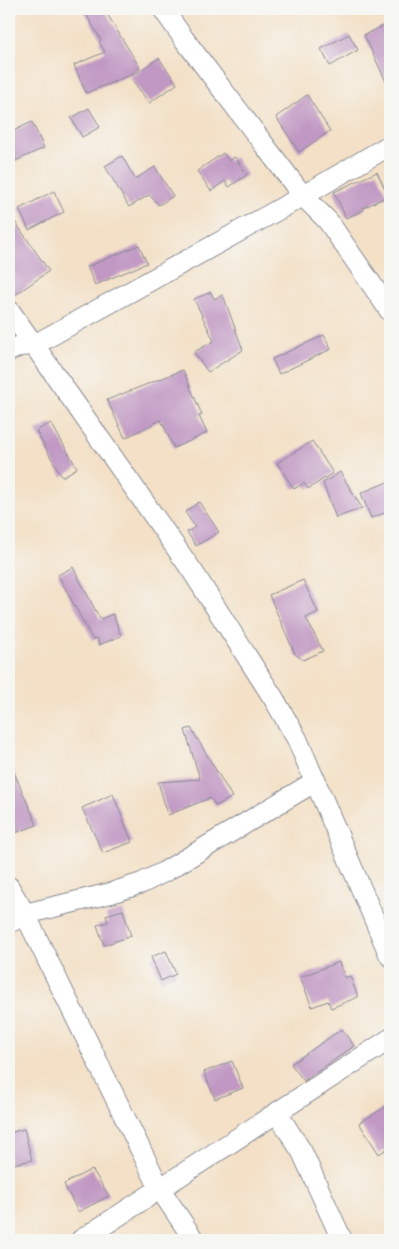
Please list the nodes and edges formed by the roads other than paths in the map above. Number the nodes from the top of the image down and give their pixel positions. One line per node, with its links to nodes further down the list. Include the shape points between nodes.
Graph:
1 (163, 9): 3 (street)
2 (390, 146): 3 (street)
3 (302, 196): 5 (street, via 328,221); 6 (street)
4 (9, 310): 6 (street)
5 (390, 311)
6 (34, 345): 7 (street); 8 (street, via 193,572 283,715)
7 (9, 351)
8 (316, 781): 10 (street, via 142,883); 11 (street)
9 (9, 887): 10 (street)
10 (17, 919): 14 (street)
11 (390, 956)
12 (390, 1039): 13 (street)
13 (277, 1113): 14 (street); 17 (street, via 302,1152)
14 (160, 1189): 15 (street); 16 (street)
15 (81, 1240)
16 (194, 1240)
17 (342, 1240)

